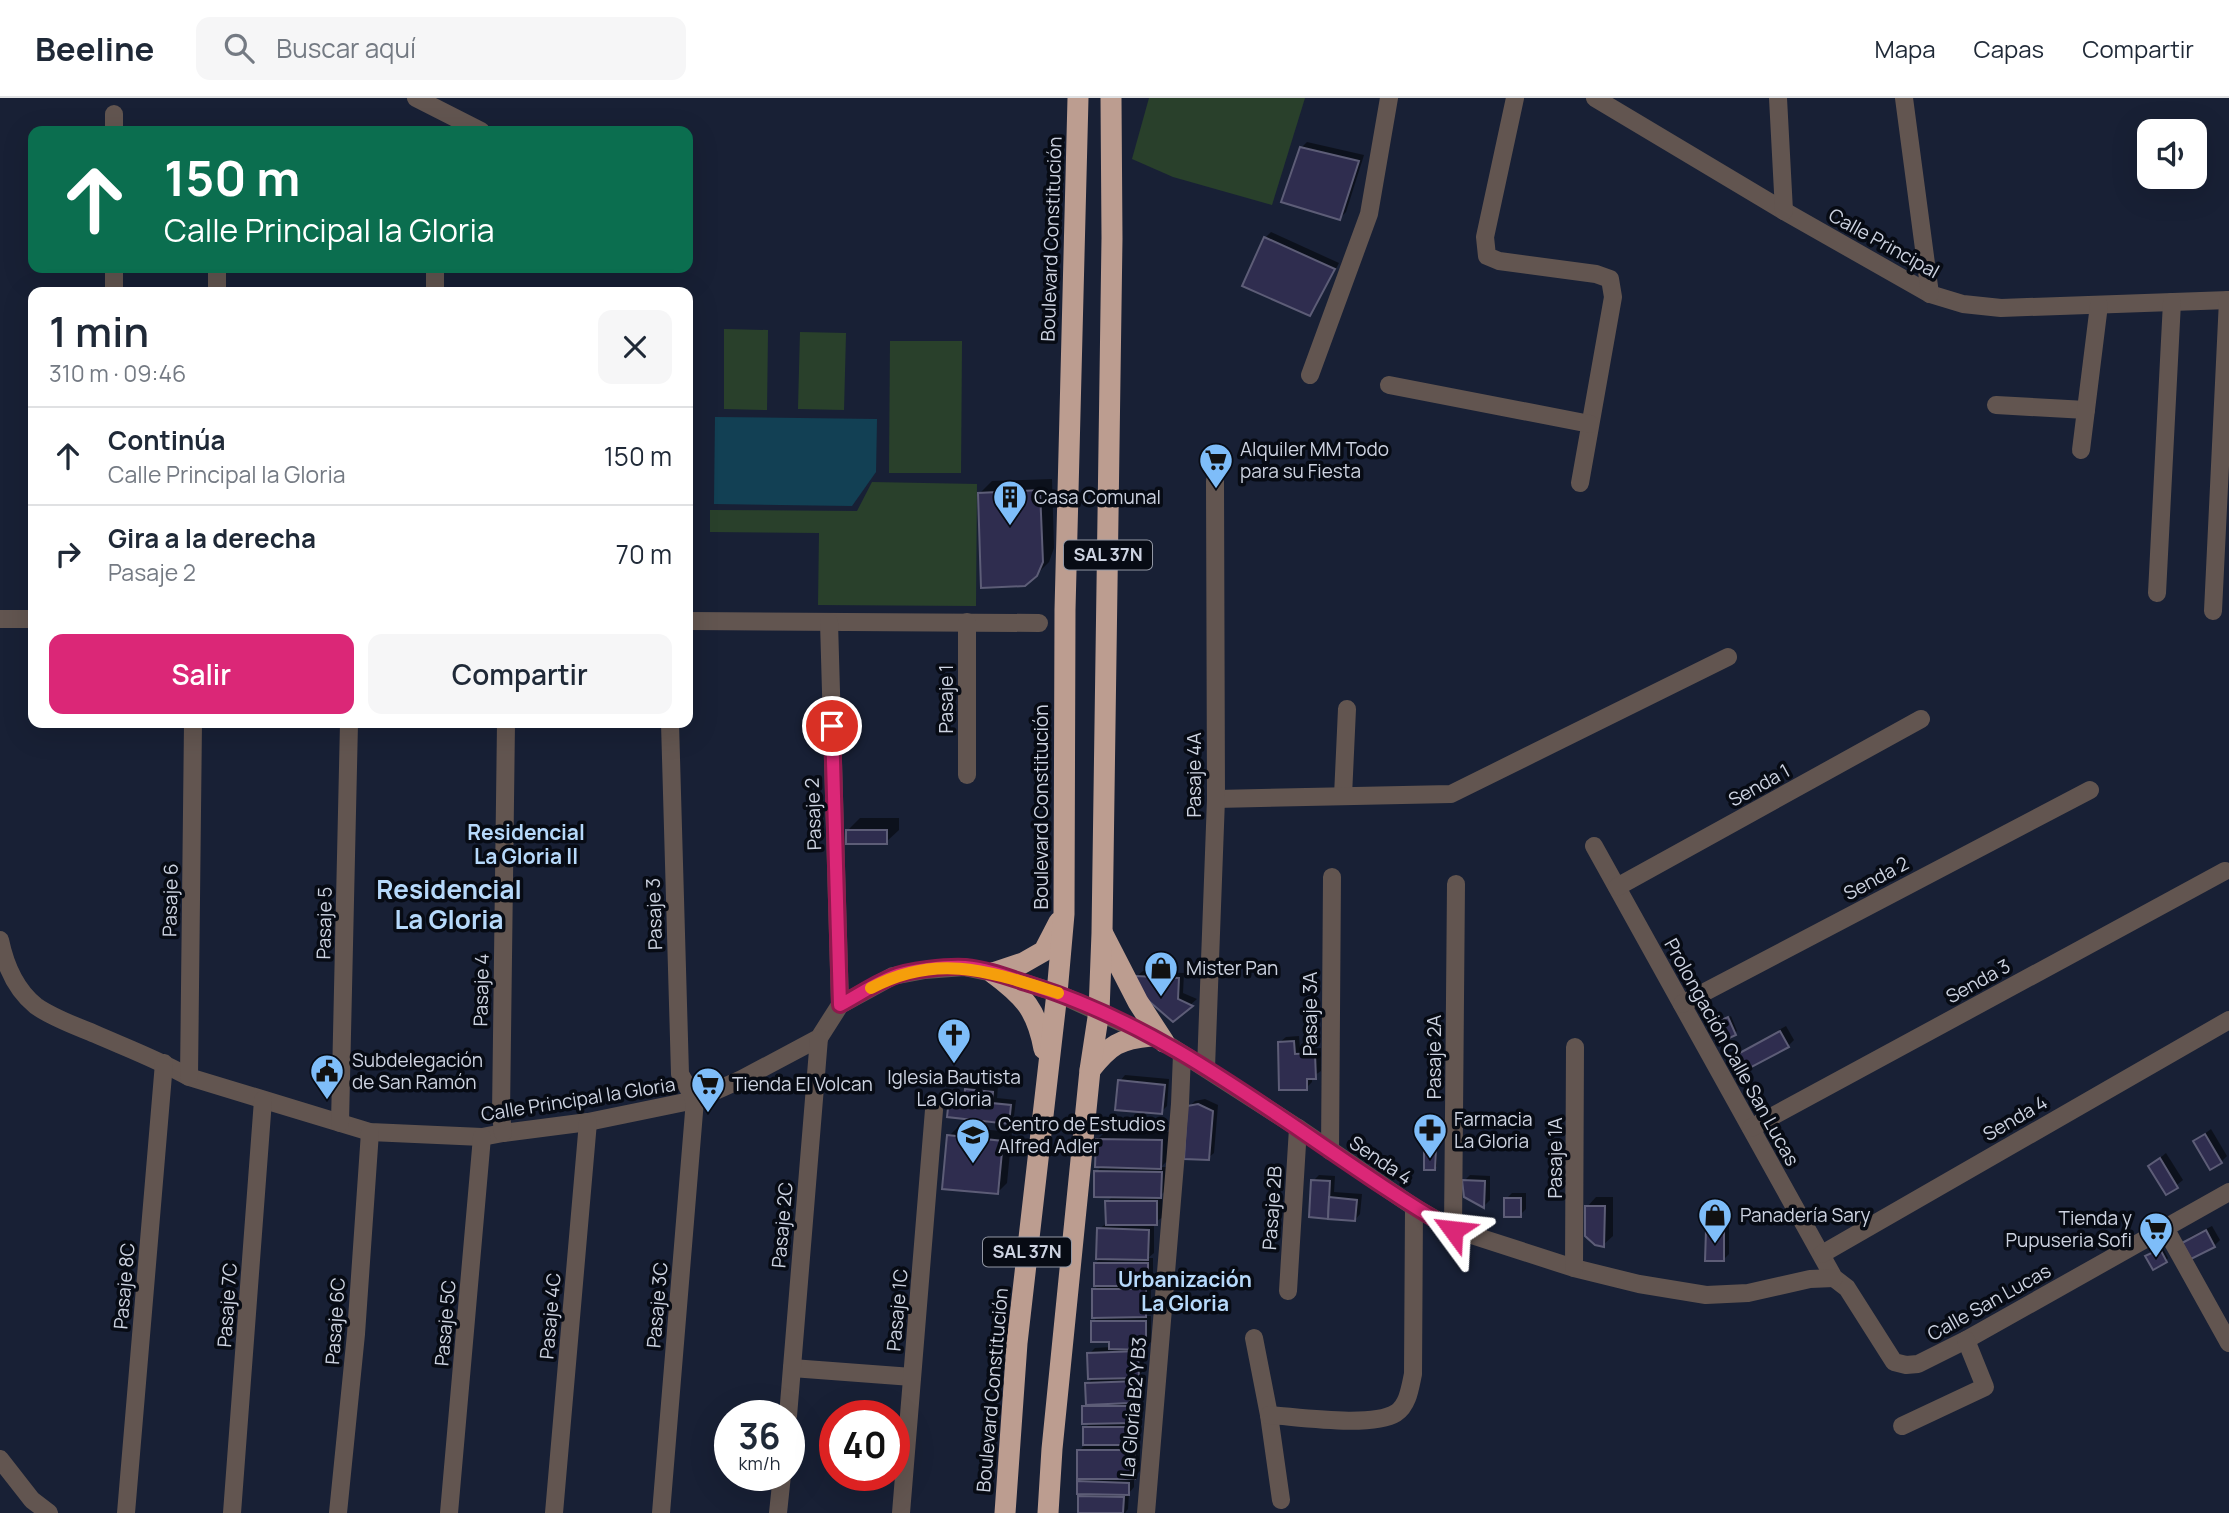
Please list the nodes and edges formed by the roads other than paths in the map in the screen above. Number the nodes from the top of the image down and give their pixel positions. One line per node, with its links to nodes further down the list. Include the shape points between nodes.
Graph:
1 (416, 98): 9 (street)
2 (1078, 98): 47 (highway, Boulevard Constitución / SAL 37N, via 1066,570)
3 (1111, 98): 48 (highway, SAL 37N)
4 (1388, 98): 15 (street, via 1369,214)
5 (1515, 98): 19 (street, via 1485,237 1487,256 1610,279 1613,296)
6 (1595, 98): 10 (street, Calle Principal)
7 (1778, 98): 10 (street)
8 (1904, 98): 11 (street)
9 (471, 126)
10 (1784, 211): 11 (street, Calle Principal)
11 (1930, 294): 14 (street, Calle Principal, via 1962,304 2001,308)
12 (2228, 300): 13 (street, Calle Principal); 24 (street)
13 (2172, 302): 14 (street, Calle Principal); 23 (street)
14 (2099, 305): 18 (street)
15 (1310, 375)
16 (1389, 386): 19 (street)
17 (1996, 405): 18 (street)
18 (2086, 410): 20 (street)
19 (1590, 424): 22 (street)
20 (2081, 450)
21 (1215, 481): 41 (street, Pasaje 4A)
22 (1580, 483)
23 (2157, 593)
24 (2213, 611)
25 (0, 619): 26 (street)
26 (28, 619)
27 (693, 621): 28 (street)
28 (829, 622): 29 (street); 54 (street, Pasaje 2)
29 (967, 622): 30 (street); 38 (street, Pasaje 1)
30 (1040, 622)
31 (1728, 657): 40 (street, via 1451,794)
32 (1347, 709): 40 (street)
33 (1921, 719): 46 (street, Senda 1)
34 (193, 728): 64 (street, Pasaje 6)
35 (349, 728): 69 (street, Pasaje 5)
36 (506, 728): 73 (street, Pasaje 4)
37 (670, 728): 66 (street, Pasaje 3, via 680,1074)
38 (967, 775)
39 (2090, 790): 53 (street, Senda 2)
40 (1343, 796): 41 (street)
41 (1216, 799): 62 (street, Pasaje 4A)
42 (1594, 846): 46 (street, Prolongación Calle San Lucas)
43 (2225, 871): 71 (street, Senda 3)
44 (1332, 877): 75 (street, Pasaje 3A)
45 (1456, 884): 79 (street, Pasaje 2A)
46 (1617, 887): 53 (street, Prolongación Calle San Lucas)
47 (1064, 914): 51 (highway, via 1044,951); 52 (highway, Boulevard Constitución / SAL 37N)
48 (1102, 933): 55 (highway, SAL 37N); 58 (highway)
49 (0, 940): 50 (street, Calle Principal la Gloria)
50 (2, 959): 60 (street, Calle Principal la Gloria, via 36,1006)
51 (993, 973): 52 (street, Calle Principal la Gloria); 54 (street, Calle Principal la Gloria, via 964,967 893,976); 61 (highway, via 1017,991 1032,1012 1040,1027)
52 (1057, 993): 55 (street, Senda 4); 61 (highway, Boulevard Constitución / SAL 37N)
53 (1682, 1004): 71 (street, Prolongación Calle San Lucas)
54 (840, 1005): 57 (street, Calle Principal la Gloria)
55 (1098, 1011): 58 (street, Senda 4); 63 (highway, SAL 37N)
56 (2229, 1020): 80 (street, Senda 4)
57 (819, 1038): 66 (street, Calle Principal la Gloria); 87 (street, Pasaje 2C)
58 (1165, 1044): 62 (street, Senda 4); 63 (highway, via 1129,1038 1106,1050); 106 (street, La Gloria B2 Y B3, via 1179,1118)
59 (1576, 1047): 81 (street, Pasaje 1A)
60 (163, 1063): 64 (street, Calle Principal la Gloria); 96 (street, Pasaje 8C)
61 (1047, 1067): 104 (highway, Boulevard Constitución / SAL 37N, via 1017,1343)
62 (1206, 1068): 70 (street, Senda 4)
63 (1090, 1070): 105 (highway, SAL 37N)
64 (189, 1077): 65 (street, Calle Principal la Gloria)
65 (263, 1100): 69 (street, Calle Principal la Gloria); 97 (street, Pasaje 7C)
66 (695, 1100): 68 (street, Calle Principal la Gloria); 101 (street, Pasaje 3C)
67 (934, 1110): 88 (street, Pasaje 1C)
68 (587, 1122): 73 (street, Calle Principal la Gloria); 100 (street, Pasaje 4C)
69 (340, 1123): 72 (street, Calle Principal la Gloria)
70 (1298, 1128): 75 (street, Senda 4); 83 (street, Pasaje 2B)
71 (1751, 1128): 80 (street, Prolongación Calle San Lucas)
72 (370, 1132): 74 (street, Calle Principal la Gloria); 98 (street, Pasaje 6C)
73 (503, 1133): 74 (street, Calle Principal la Gloria)
74 (482, 1137): 99 (street, Pasaje 5C)
75 (1331, 1151): 77 (street, Senda 4)
76 (2229, 1192): 78 (street, Calle San Lucas)
77 (1414, 1207): 79 (street, Senda 4); 90 (street, via 1413,1374 1408,1398 1397,1412 1381,1419)
78 (2165, 1228): 85 (street, Calle San Lucas); 86 (street)
79 (1453, 1230): 81 (street, Senda 4)
80 (1822, 1254): 82 (street, Prolongación Calle San Lucas)
81 (1574, 1268): 82 (street, Senda 4, via 1706,1295 1748,1293)
82 (1833, 1278): 85 (street, Calle San Lucas, via 1847,1288 1894,1363 1918,1364)
83 (1287, 1291)
84 (1254, 1338): 90 (street)
85 (1966, 1340): 91 (street, via 1985,1387)
86 (2229, 1343)
87 (792, 1368): 88 (street); 89 (street, Pasaje 2C)
88 (912, 1377): 103 (street, Pasaje 1C)
89 (789, 1400)
90 (1269, 1415): 94 (street)
91 (1902, 1426)
92 (0, 1459): 95 (street, via 32,1500)
93 (781, 1491): 102 (street)
94 (1281, 1500)
95 (49, 1513)
96 (126, 1513)
97 (232, 1513)
98 (338, 1513)
99 (449, 1513)
100 (554, 1513)
101 (661, 1513)
102 (779, 1513)
103 (901, 1513)
104 (1005, 1513)
105 (1048, 1513)
106 (1146, 1513)

